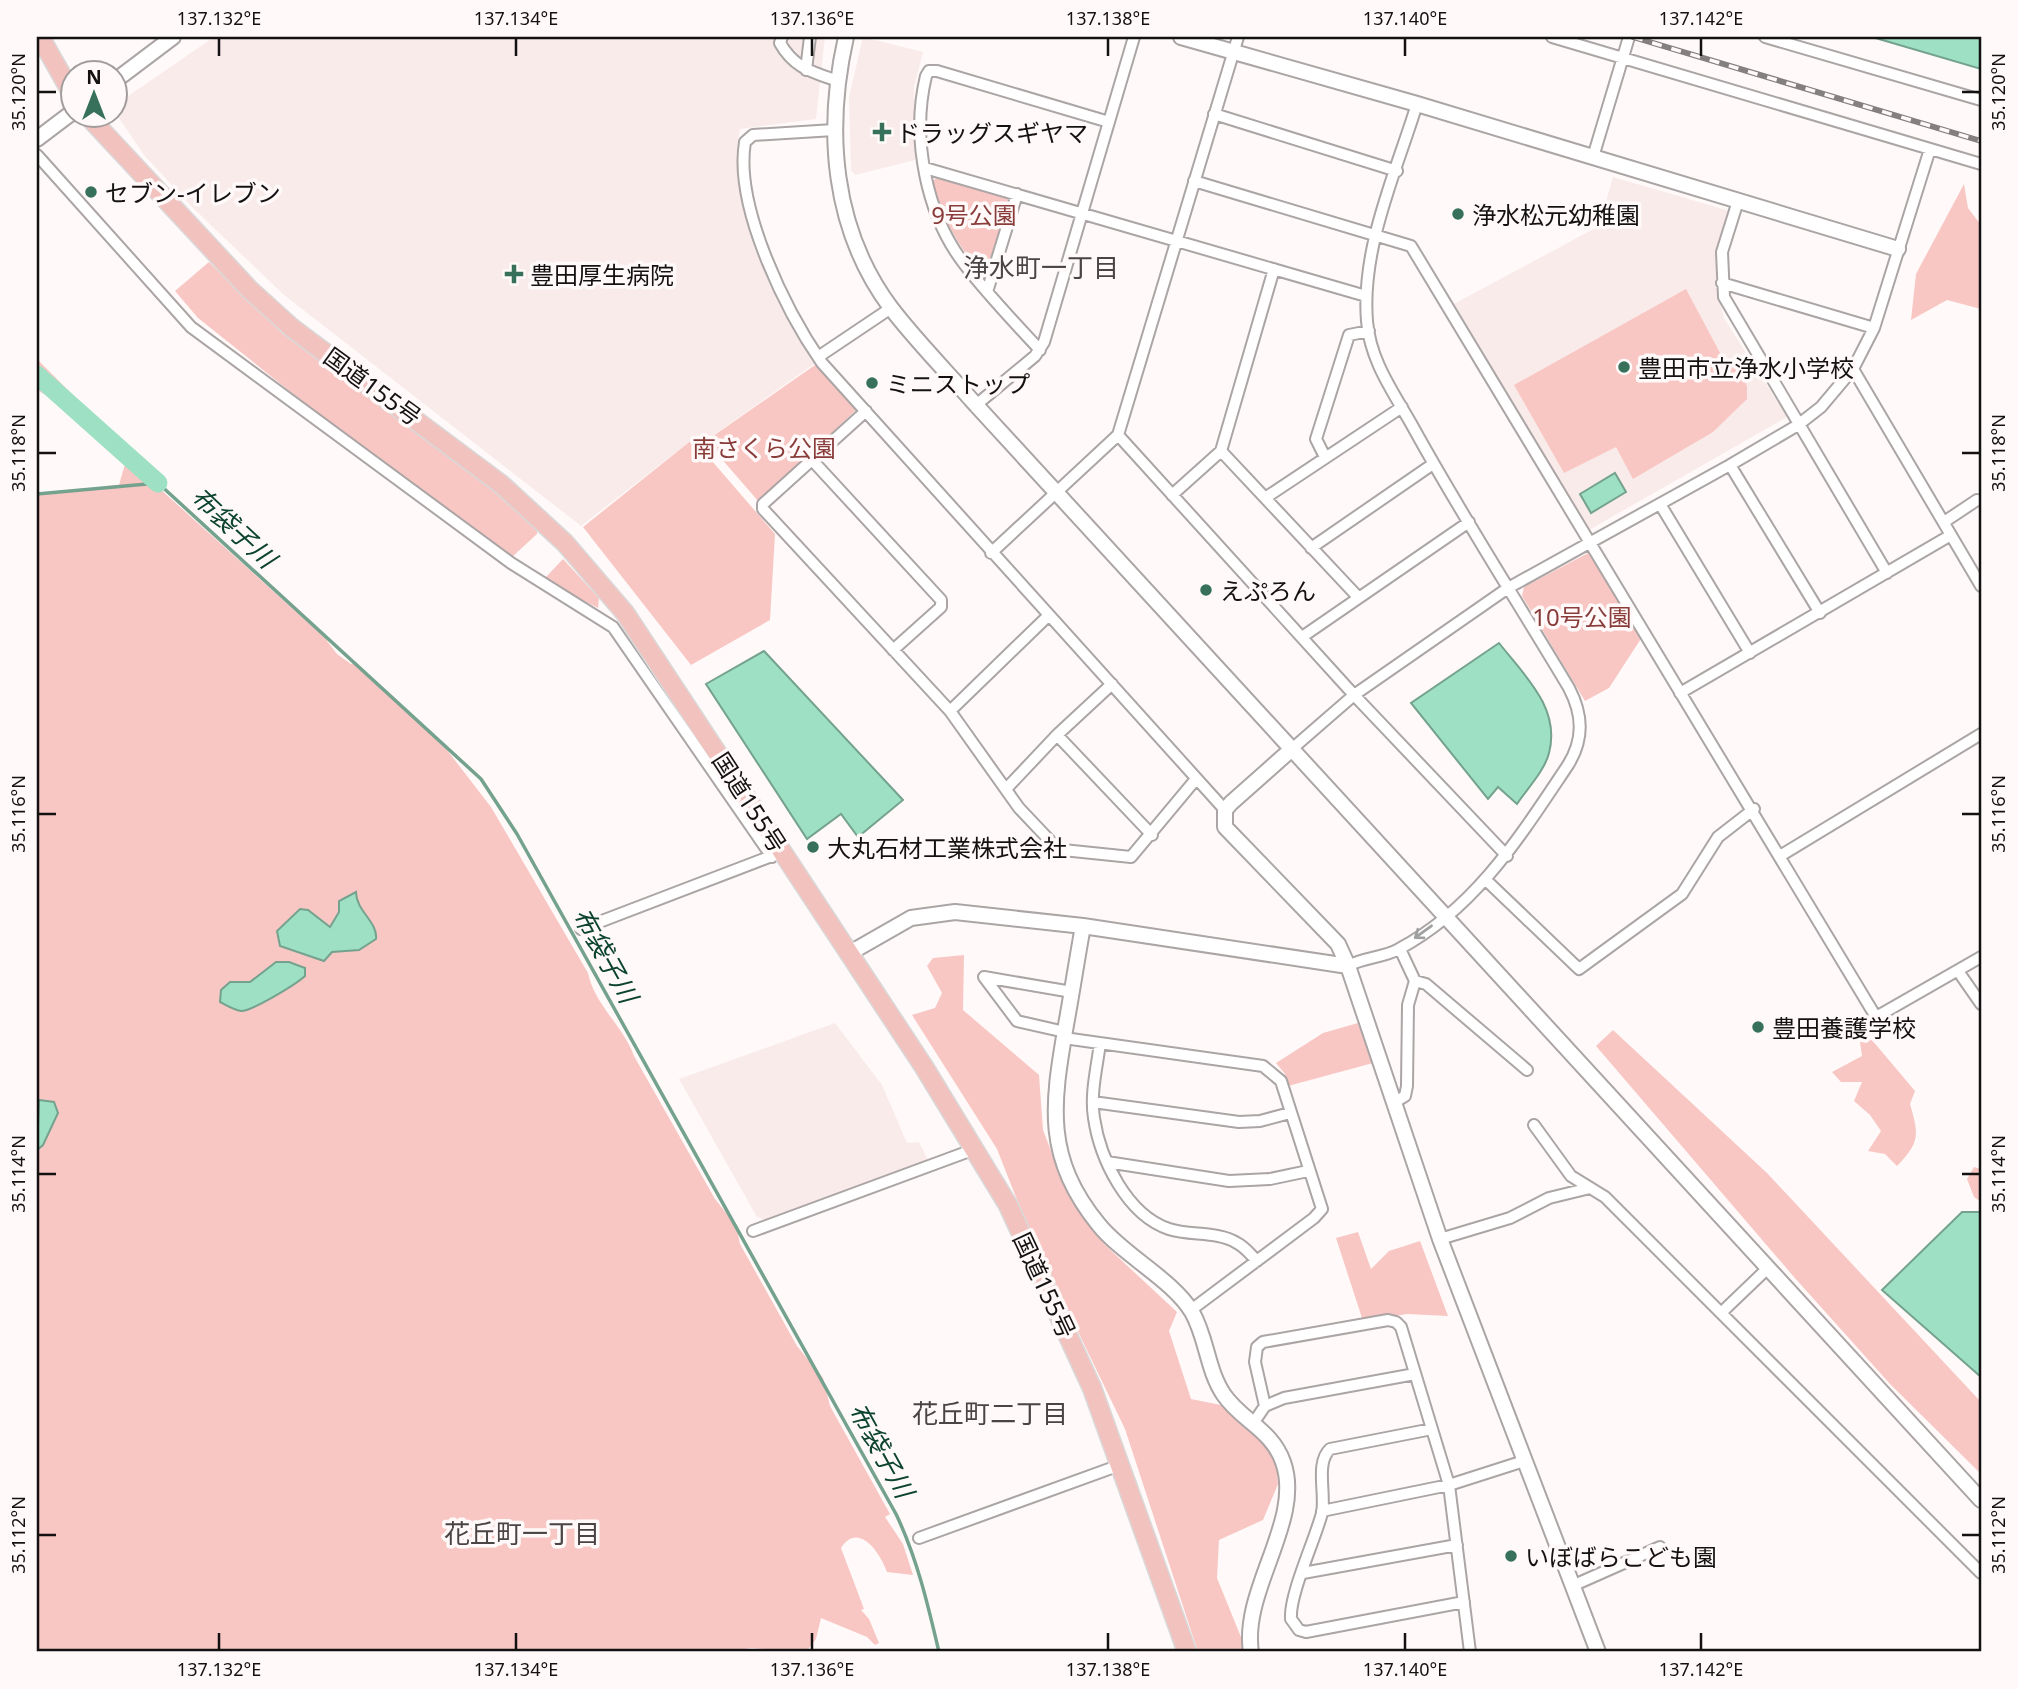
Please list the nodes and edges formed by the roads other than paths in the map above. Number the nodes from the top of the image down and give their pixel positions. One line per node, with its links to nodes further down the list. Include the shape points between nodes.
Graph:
1 (40, 37): 16 (highway)
2 (173, 37): 14 (street)
3 (782, 37): 15 (street, via 780,43 789,60)
4 (810, 37): 15 (street)
5 (846, 37): 17 (street)
6 (1134, 37): 22 (street)
7 (1181, 37): 12 (street)
8 (1238, 37): 12 (street)
9 (1552, 37): 13 (street)
10 (1629, 37): 13 (street)
11 (1765, 37): 18 (street)
12 (1234, 52): 19 (street); 20 (street)
13 (1623, 58): 26 (street); 28 (street)
14 (130, 69)
15 (806, 70): 17 (street)
16 (60, 72)
17 (838, 81): 24 (street)
18 (1981, 100)
19 (1417, 104): 28 (street); 31 (street)
20 (1214, 114): 31 (street); 32 (street)
21 (60, 122): 25 (street)
22 (1109, 122): 30 (street, via 929,71 920,117); 35 (street)
23 (101, 130): 91 (highway, 国道155号, via 250,290 292,328 502,485 565,543 640,634)
24 (834, 130): 43 (street, via 846,217 870,275); 47 (street, via 753,135 744,148 749,197 767,261 790,313)
25 (37, 139)
26 (1930, 149): 29 (street); 38 (street)
27 (37, 155): 91 (street, via 191,327 512,563 613,627)
28 (1593, 157): 34 (street)
29 (1981, 164)
30 (925, 167): 33 (street); 41 (street, via 941,223 964,264)
31 (1396, 171): 36 (street)
32 (1194, 181): 36 (street); 37 (street)
33 (1017, 194): 35 (street); 41 (street)
34 (1738, 201): 38 (street); 40 (street, via 1722,252)
35 (1082, 213): 37 (street); 46 (street)
36 (1377, 236): 42 (street); 67 (street, via 1411,246)
37 (1177, 240): 39 (street); 53 (street)
38 (1898, 249): 44 (street)
39 (1275, 269): 42 (street); 54 (street)
40 (1722, 283): 44 (street); 52 (street, via 1733,317)
41 (988, 292): 46 (street)
42 (1366, 296): 45 (street)
43 (891, 308): 47 (street); 49 (street)
44 (1874, 328): 48 (street)
45 (1368, 331): 50 (street, via 1379,370); 55 (street, via 1349,335 1316,439)
46 (1040, 349): 49 (street)
47 (818, 356): 51 (street)
48 (1853, 369): 52 (street, via 1821,407); 65 (street)
49 (976, 405): 59 (street)
50 (1402, 407): 55 (street); 57 (street)
51 (866, 411): 56 (street); 69 (street)
52 (1798, 425): 58 (street); 70 (street)
53 (1118, 435): 59 (street); 60 (street)
54 (1221, 451): 60 (street); 61 (street)
55 (1325, 457): 61 (street)
56 (812, 460): 77 (street, via 941,600 941,607); 77 (street, via 763,504 763,509)
57 (1433, 464): 64 (street); 68 (street)
58 (1730, 465): 63 (street); 74 (street)
59 (1057, 492): 69 (street); 85 (street)
60 (1172, 495): 76 (street)
61 (1265, 498): 68 (street)
62 (1978, 500): 65 (street)
63 (1660, 504): 67 (street); 78 (street)
64 (1469, 522): 72 (street); 73 (street)
65 (1944, 522): 66 (street)
66 (1951, 535): 70 (street); 71 (street)
67 (1590, 543): 72 (street); 80 (street)
68 (1311, 548): 73 (street)
69 (991, 553): 75 (street)
70 (1886, 573): 74 (street)
71 (1980, 581)
72 (1508, 588): 81 (street); 92 (street, via 1573,694 1581,731 1577,751)
73 (1358, 597): 76 (street)
74 (1820, 613): 78 (street)
75 (1048, 616): 79 (street); 82 (street)
76 (1302, 637): 81 (street)
77 (893, 650): 82 (street)
78 (1750, 653): 80 (street)
79 (1112, 684): 84 (street); 86 (street)
80 (1680, 693): 88 (street)
81 (1354, 695): 85 (street); 92 (street)
82 (950, 711): 87 (street)
83 (1981, 734): 93 (street)
84 (1057, 735): 87 (street); 90 (street)
85 (1293, 748): 89 (street); 95 (street)
86 (1196, 779): 89 (street); 90 (street)
87 (1006, 789): 90 (street, via 1025,815 1063,850 1131,857)
88 (1754, 809): 93 (street); 94 (street, via 1718,837 1682,894 1579,969)
89 (1225, 810): 101 (street, via 1225,827 1338,944)
90 (1152, 835)
91 (777, 854): 97 (street); 99 (highway, 国道155号)
92 (1507, 856): 94 (street)
93 (1780, 856): 102 (street, via 1876,1017)
94 (1486, 881): 95 (street)
95 (1445, 916): 98 (street, one-way to 98); 120 (street)
96 (1083, 926): 99 (street, via 980,912 933,913 891,927); 101 (street); 104 (street)
97 (581, 929)
98 (1400, 949): 101 (street); 103 (street)
99 (848, 954): 113 (highway, 国道155号)
100 (1981, 957): 102 (street)
101 (1348, 966): 110 (street)
102 (1958, 971): 105 (street)
103 (1415, 981): 108 (street, via 1426,984); 110 (street, via 1408,1005 1407,1086 1405,1096)
104 (1072, 992): 106 (street); 106 (street, via 984,977 1017,1021)
105 (1981, 1004)
106 (1064, 1035): 107 (street); 121 (street, via 1054,1114 1060,1153 1074,1187 1109,1237)
107 (1100, 1043): 109 (street); 111 (street, via 1264,1066 1281,1081)
108 (1527, 1070)
109 (1093, 1102): 111 (street, via 1240,1122); 114 (street)
110 (1395, 1102): 118 (street)
111 (1290, 1113): 115 (street)
112 (1534, 1125): 116 (street, via 1571,1176)
113 (975, 1149): 117 (street); 128 (highway, 国道155号, via 1008,1205 1065,1326)
114 (1107, 1162): 115 (street, via 1229,1181); 119 (street, via 1133,1204 1148,1218 1168,1229 1234,1241)
115 (1308, 1171): 119 (street, via 1322,1209)
116 (1590, 1188): 118 (street, via 1549,1198 1510,1218); 122 (street)
117 (753, 1231)
118 (1440, 1239): 127 (street)
119 (1257, 1261): 121 (street)
120 (1768, 1268): 122 (street); 130 (street)
121 (1191, 1310): 125 (street, via 1225,1397)
122 (1722, 1312): 136 (street)
123 (1415, 1374): 124 (street, via 1284,1398); 124 (street, via 1396,1321 1263,1342 1257,1347 1255,1362); 126 (street)
124 (1265, 1406): 125 (street)
125 (1254, 1423): 140 (street, via 1281,1455 1287,1478 1283,1513 1250,1620)
126 (1432, 1429): 129 (street); 131 (street, via 1330,1449 1322,1466)
127 (1524, 1461): 129 (street); 137 (street)
128 (1120, 1465): 132 (street); 139 (highway, 国道155号)
129 (1449, 1485): 131 (street); 133 (street)
130 (1981, 1500)
131 (1322, 1511): 135 (street)
132 (919, 1538)
133 (1457, 1545): 135 (street); 138 (street)
134 (1660, 1547): 137 (street)
135 (1303, 1573): 138 (street, via 1290,1613 1293,1624 1306,1632)
136 (1981, 1573)
137 (1572, 1586): 142 (street)
138 (1464, 1602): 141 (street)
139 (1186, 1652)
140 (1251, 1652)
141 (1470, 1652)
142 (1598, 1652)

